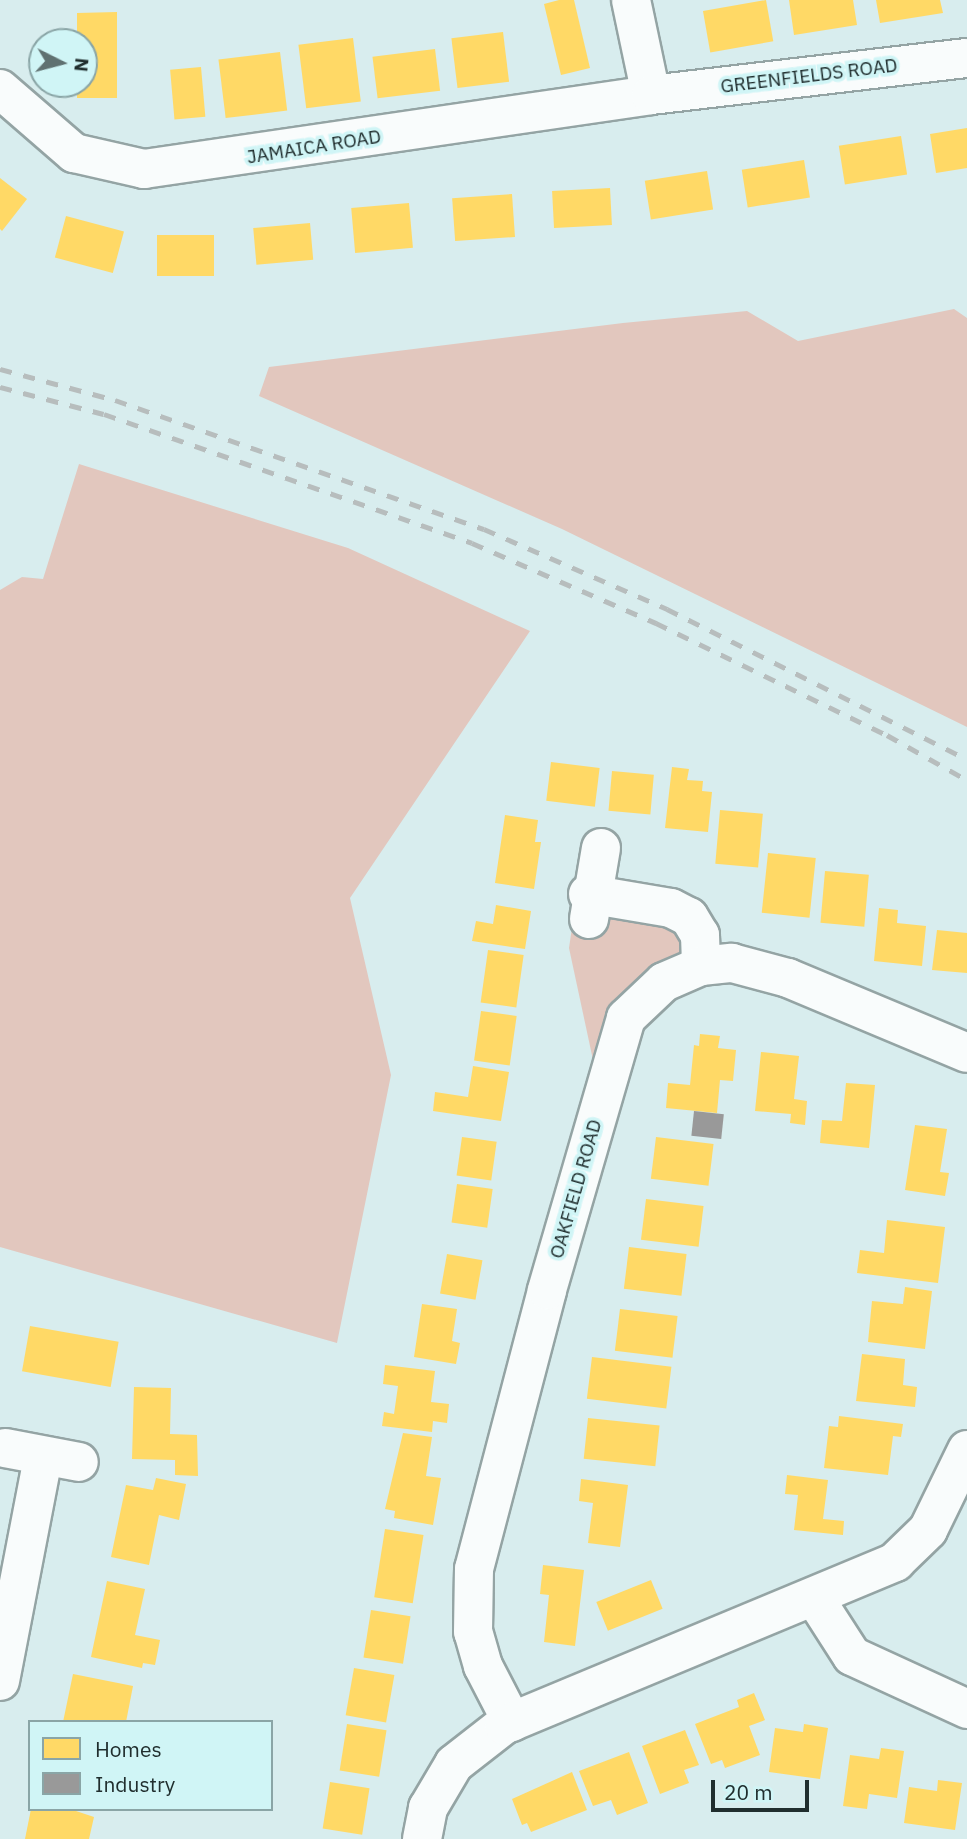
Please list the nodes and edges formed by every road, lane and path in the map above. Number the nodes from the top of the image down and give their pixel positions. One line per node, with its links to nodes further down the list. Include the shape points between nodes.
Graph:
1 (631, 0): 4 (street)
2 (967, 58): 4 (street, GREENFIELDS ROAD)
3 (0, 89): 4 (street, JAMAICA ROAD, via 74,153 144,169)
4 (651, 95)
5 (601, 849): 6 (street, via 591,903 671,908 689,916 700,935)
6 (701, 967): 7 (street, OAKFIELD ROAD, via 732,963 788,978); 13 (street, OAKFIELD ROAD, via 664,982 626,1018 482,1532 471,1598 473,1633 483,1666)
7 (967, 1053)
8 (5, 1448): 11 (street, via 61,1459)
9 (967, 1450): 10 (street, via 928,1530 895,1562)
10 (814, 1597): 12 (street, via 852,1656); 13 (street)
11 (0, 1681)
12 (967, 1709)
13 (512, 1722): 14 (street, via 454,1764 428,1808)
14 (422, 1839)

